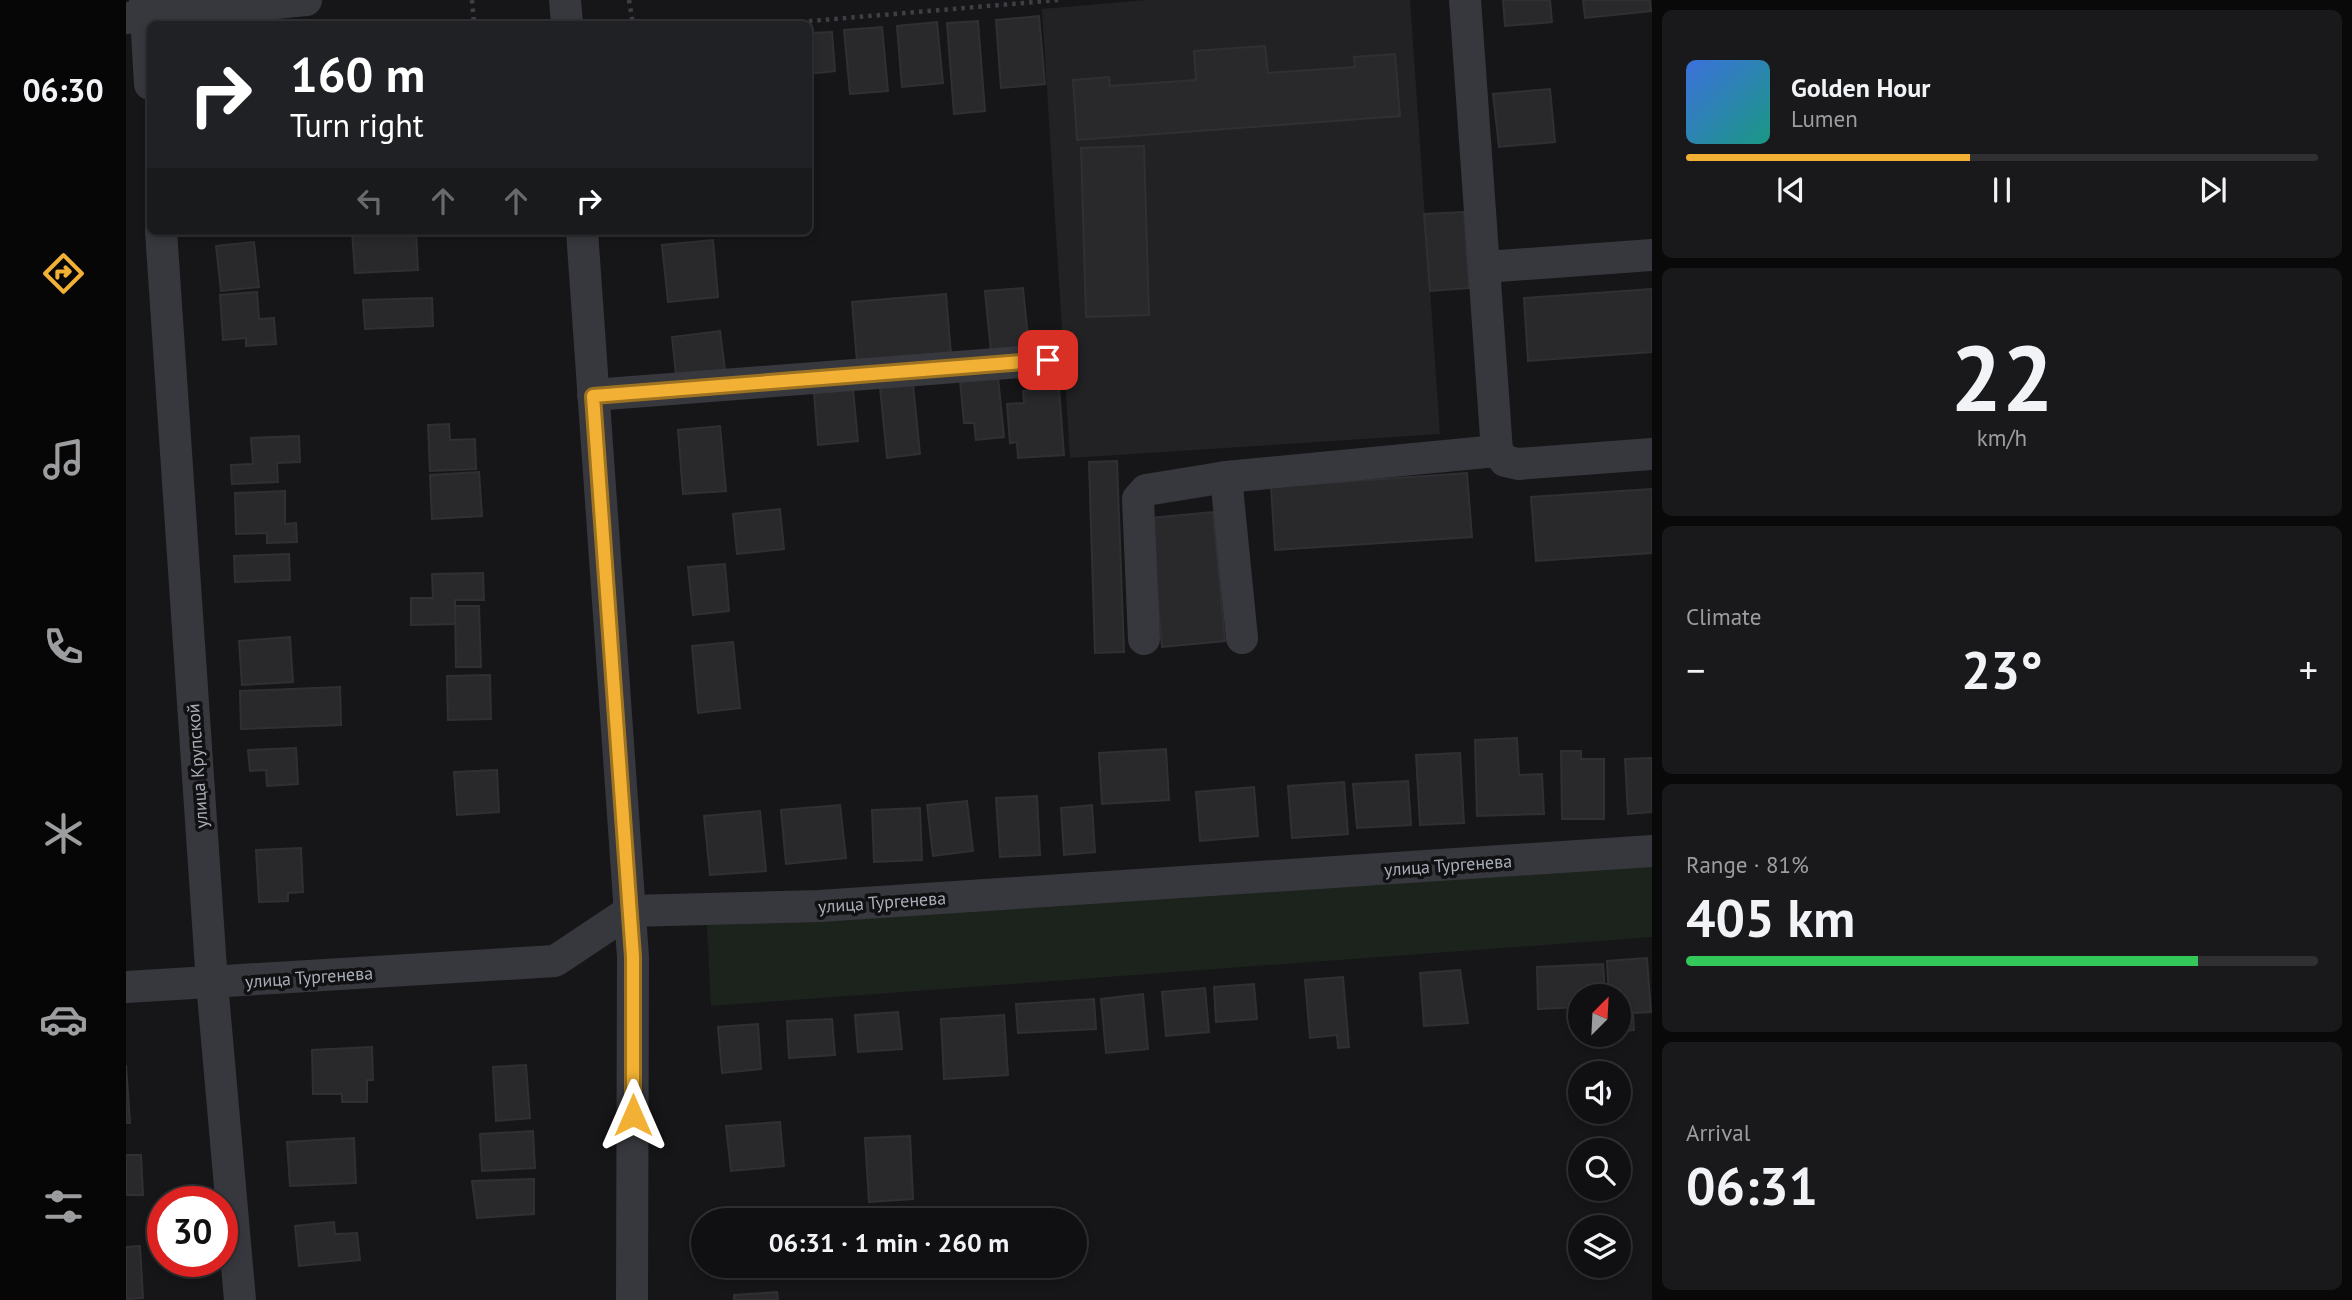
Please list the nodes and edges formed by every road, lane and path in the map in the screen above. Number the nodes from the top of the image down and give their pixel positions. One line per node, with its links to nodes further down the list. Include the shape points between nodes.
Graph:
1 (306, 0): 7 (street)
2 (472, 0): 8 (path)
3 (565, 0): 9 (street)
4 (629, 0): 10 (path)
5 (1059, 0): 11 (path)
6 (1465, 0): 16 (street)
7 (139, 12): 12 (street)
8 (474, 21)
9 (567, 21)
10 (633, 21)
11 (810, 21)
12 (147, 64)
13 (161, 235): 26 (street, улица Крупской)
14 (582, 235): 18 (street)
15 (1652, 256): 16 (street)
16 (1485, 267): 19 (street)
17 (1048, 360): 18 (street)
18 (593, 396): 25 (street)
19 (1497, 451): 20 (street, via 1505,461 1518,464); 21 (street)
20 (1652, 454)
21 (1226, 477): 22 (street); 23 (street, via 1146,491 1138,499)
22 (1242, 638)
23 (1144, 639)
24 (1652, 851): 25 (street, улица Тургенева, via 819,906)
25 (630, 911): 26 (street, улица Тургенева, via 555,961); 29 (street)
26 (212, 983): 27 (street, улица Тургенева); 28 (street, улица Крупской)
27 (126, 987)
28 (240, 1300)
29 (632, 1300)

